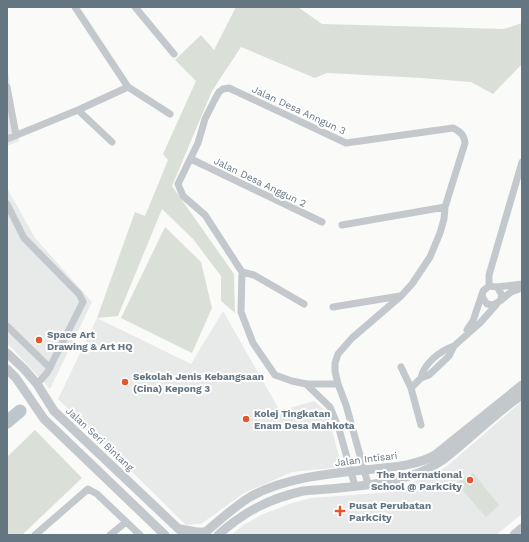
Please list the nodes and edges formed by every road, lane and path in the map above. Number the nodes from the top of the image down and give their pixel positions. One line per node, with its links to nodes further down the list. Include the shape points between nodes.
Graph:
1 (75, 7): 5 (street)
2 (135, 7): 3 (street)
3 (174, 54)
4 (7, 87): 8 (street)
5 (128, 87): 6 (street); 7 (street)
6 (78, 110): 8 (street); 10 (street)
7 (170, 114)
8 (16, 135): 9 (street)
9 (7, 138)
10 (112, 142)
11 (190, 159): 14 (street, Jalan Desa Anngun 3, via 218,92 229,88 346,143 453,128 460,131 465,143); 15 (street, Jalan Desa Anggun 2); 17 (street, Jalan Desa Anngun 3, via 178,184 183,196 205,215)
12 (522, 163): 19 (street, via 489,274)
13 (7, 204): 31 (street, via 24,238 79,294 82,302)
14 (445, 207): 16 (street); 23 (street, Jalan Desa Anngun 3, via 440,233 430,257)
15 (322, 222)
16 (342, 225)
17 (242, 272): 25 (street, via 254,275); 34 (street, via 241,312 253,343 275,375)
18 (522, 284): 20 (street)
19 (489, 286): 20 (street); 22 (street)
20 (497, 288): 24 (street, via 502,295)
21 (522, 288): 24 (street, via 511,292)
22 (482, 294): 24 (street, via 485,302 490,305); 28 (street, via 473,321)
23 (401, 296): 26 (street); 35 (street, Jalan Desa Anngun 3, via 352,338 338,354 335,363)
24 (498, 303): 28 (street)
25 (304, 304)
26 (333, 307)
27 (7, 326): 31 (street)
28 (464, 336): 37 (street, via 454,346 443,350 423,370 421,378)
29 (7, 353): 33 (street, Jalan Seri Bintang)
30 (401, 367): 37 (street)
31 (50, 368): 33 (street)
32 (7, 369): 39 (street)
33 (37, 384): 39 (street, via 32,394); 49 (street, Jalan Seri Bintang, via 54,411)
34 (306, 384): 35 (street); 42 (street, via 330,407)
35 (338, 384): 41 (street, Jalan Desa Anngun 3)
36 (522, 385): 43 (street, Jalan Intisari, via 435,455 400,466)
37 (411, 388): 40 (street)
38 (522, 395): 45 (street, via 443,460 410,476)
39 (38, 409): 54 (street, via 44,419)
40 (421, 425)
41 (353, 432): 42 (street); 43 (street, Jalan Desa Anngun 3)
42 (340, 435): 44 (street)
43 (364, 470): 44 (street, Jalan Intisari); 45 (street, Jalan Desa Anngun 3)
44 (351, 472): 46 (street); 50 (street, Jalan Intisari, via 300,479 260,492)
45 (368, 484): 46 (street)
46 (355, 486): 55 (street, via 303,491 275,499 255,508)
47 (126, 522): 51 (street, via 97,494 88,489); 52 (street); 53 (street)
48 (522, 528): 56 (street)
49 (182, 532): 50 (street)
50 (204, 533)
51 (35, 535)
52 (110, 535)
53 (140, 535)
54 (165, 535)
55 (218, 535)
56 (514, 535)

